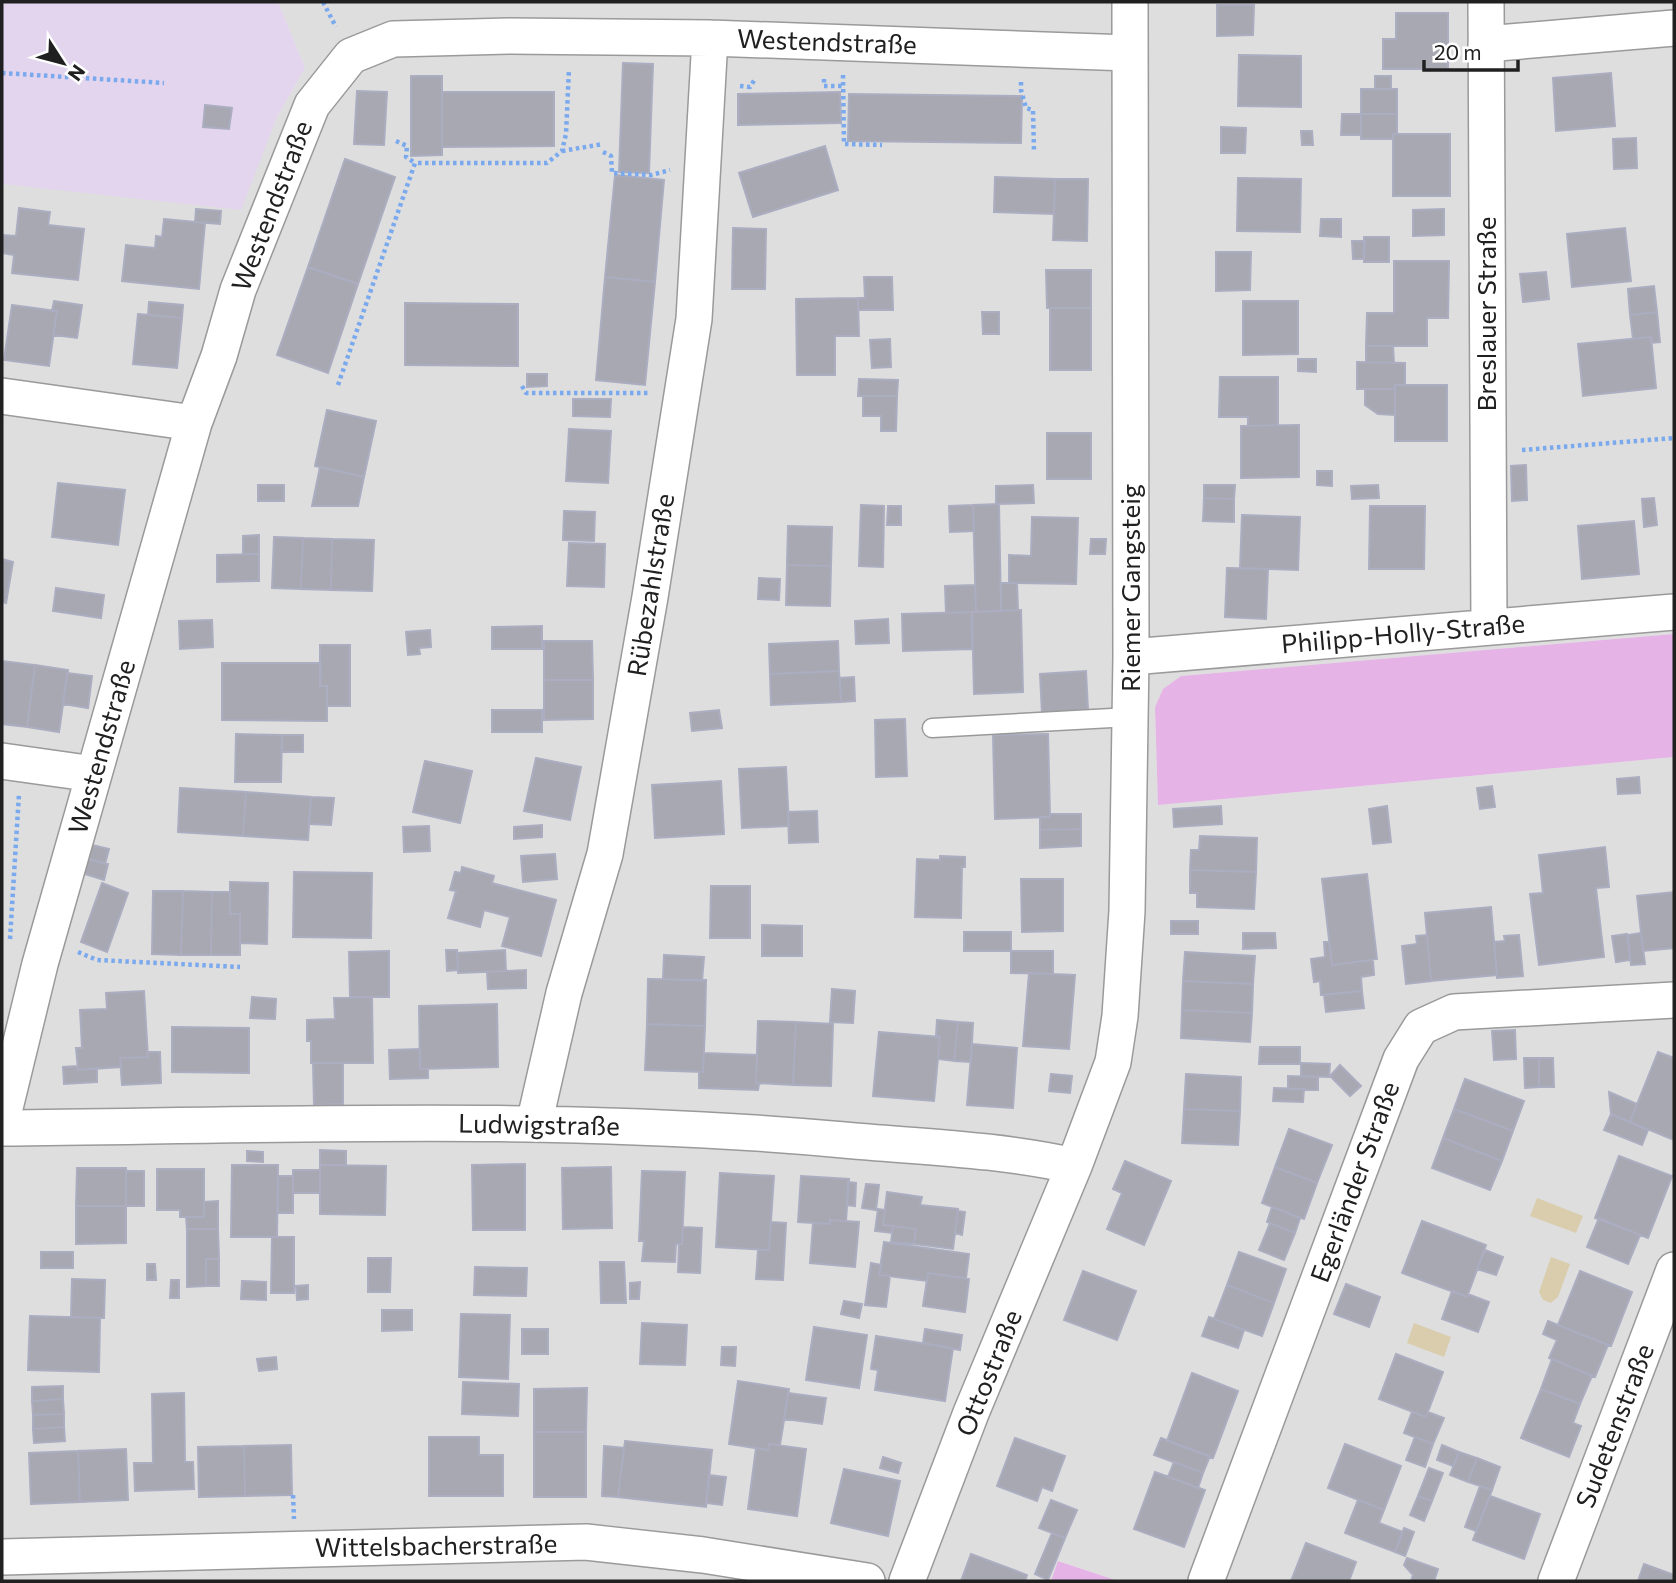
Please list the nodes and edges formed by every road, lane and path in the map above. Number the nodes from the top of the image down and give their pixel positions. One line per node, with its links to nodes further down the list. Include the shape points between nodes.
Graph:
1 (1130, 2): 9 (street, Riemer Gangsteig)
2 (1486, 2): 7 (street, Breslauer Straße)
3 (1674, 28): 7 (street)
4 (571, 37): 5 (street, Westendstraße); 17 (path); 26 (street, Westendstraße, via 394,39 351,56 312,105 238,290)
5 (710, 37): 6 (street, Westendstraße); 21 (street, Rübezahlstraße)
6 (845, 43): 8 (street, Westendstraße); 13 (path)
7 (1486, 44): 28 (street, Breslauer Straße)
8 (1022, 49): 9 (street, Westendstraße); 19 (path, via 1021,90 1027,108 1033,110)
9 (1129, 53): 31 (street, Riemer Gangsteig)
10 (2, 73): 12 (path)
11 (824, 79): 13 (path, via 824,86)
12 (164, 83)
13 (843, 86): 16 (path, via 844,144)
14 (396, 141): 20 (path, via 407,146 406,157)
15 (603, 144): 17 (path)
16 (882, 145)
17 (562, 151): 20 (path, via 547,163)
18 (603, 152): 21 (path, via 611,156 612,173 651,175)
19 (1034, 152)
20 (415, 163): 22 (path)
21 (702, 167): 24 (street, Rübezahlstraße, via 694,319)
22 (338, 385)
23 (522, 386): 24 (path, via 526,393)
24 (682, 393): 41 (street, Rübezahlstraße, via 604,854 564,993)
25 (2, 396): 26 (street)
26 (194, 423): 35 (street, Westendstraße)
27 (1674, 439): 28 (path)
28 (1488, 452): 30 (street, Breslauer Straße)
29 (1674, 612): 30 (street, Philipp-Holly-Straße)
30 (1489, 627): 31 (street, Philipp-Holly-Straße)
31 (1131, 657): 32 (street, Riemer Gangsteig)
32 (1130, 717): 33 (lane); 43 (street, Riemer Gangsteig, via 1120,1016 1113,1062)
33 (932, 728)
34 (11, 763): 35 (street); 37 (path)
35 (94, 774): 36 (street, Westendstraße)
36 (47, 940): 38 (path, via 97,960); 40 (street, Westendstraße)
37 (9, 951)
38 (240, 967)
39 (1674, 1000): 48 (street, Egerländer Straße, via 1454,1012 1421,1027 1401,1059)
40 (2, 1120)
41 (534, 1124): 42 (street, Ludwigstraße); 43 (street, Ludwigstraße, via 774,1134 991,1153)
42 (2, 1128)
43 (1074, 1166): 47 (street, Ottostraße)
44 (1674, 1270): 49 (street, Sudetenstraße)
45 (2, 1557): 46 (street, Wittelsbacherstraße, via 586,1542)
46 (867, 1581)
47 (907, 1581)
48 (1206, 1581)
49 (1556, 1581)

